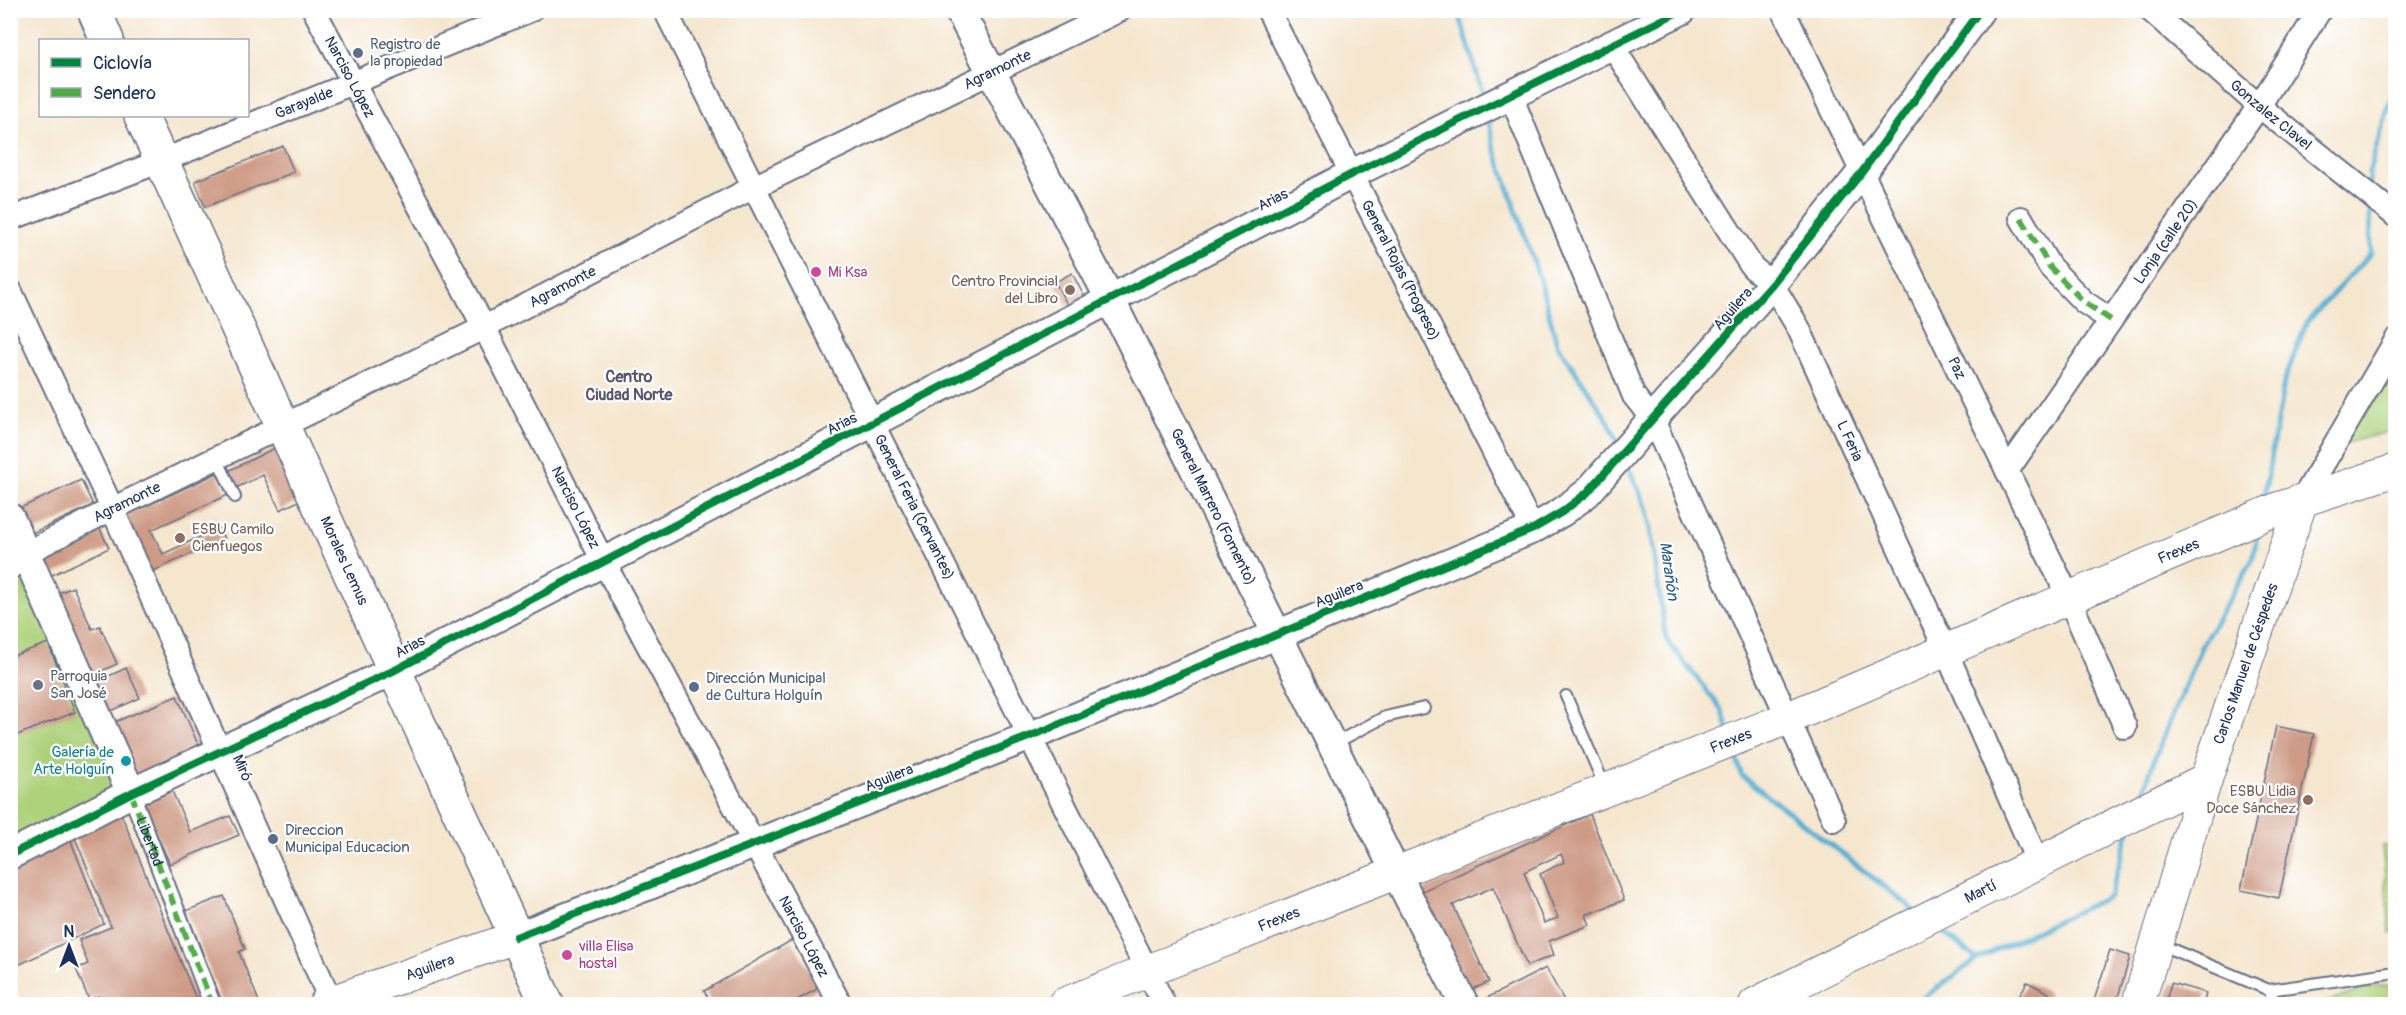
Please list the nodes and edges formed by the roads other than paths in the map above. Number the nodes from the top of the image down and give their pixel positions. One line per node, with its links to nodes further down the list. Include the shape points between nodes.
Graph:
1 (94, 10): 13 (main road)
2 (314, 10): 16 (street, Narciso López)
3 (531, 10): 16 (street, Garayalde)
4 (665, 10): 23 (street, General Feria (Cervantes))
5 (960, 10): 15 (street, General Marrero (Fomento))
6 (1120, 10): 15 (street, Agramonte)
7 (1268, 10): 22 (street, General Rojas (Progreso))
8 (1682, 10): 14 (street, Arias)
9 (1783, 10): 21 (street, Paz)
10 (1980, 10): 21 (street, Aguilera)
11 (2150, 10): 18 (street, Gonzalez Clavel)
12 (2320, 10): 18 (street, Lonja (calle 20))
13 (107, 39)
14 (1613, 47): 17 (street, Arias); 27 (street, L Feria, via 1752,267)
15 (991, 72): 23 (street, Agramonte); 29 (street, General Marrero (Fomento))
16 (353, 84): 20 (street, Garayalde); 31 (street, Narciso López)
17 (1507, 98): 22 (street, Arias); 35 (street, via 1634,396)
18 (2259, 106): 24 (street, Gonzalez Clavel); 30 (street, Lonja (calle 20))
19 (141, 117): 20 (main road, Morales Lemus)
20 (162, 161): 26 (street, Garayalde); 34 (main road, Morales Lemus)
21 (1862, 172): 27 (street, Aguilera); 38 (street, Paz)
22 (1352, 174): 29 (street, Arias); 43 (street, General Rojas (Progreso))
23 (754, 187): 31 (street, Agramonte); 33 (street, General Feria (Cervantes))
24 (2389, 211)
25 (2020, 218): 30 (street, via 2050,267 2084,302)
26 (10, 219)
27 (1772, 284): 35 (street, Aguilera); 48 (street, L Feria, via 1798,327)
28 (10, 290): 41 (street, Miró)
29 (1110, 299): 33 (street, Arias); 47 (street, General Marrero (Fomento))
30 (2111, 321): 38 (street, Lonja (calle 20))
31 (484, 327): 34 (street, Agramonte); 45 (street, Narciso López)
32 (2396, 340): 40 (street, Carlos Manuel de Céspedes)
33 (873, 423): 45 (street, Arias); 54 (street, General Feria (Cervantes))
34 (283, 426): 36 (street, Agramonte); 49 (main road, Morales Lemus)
35 (1644, 429): 43 (street, Aguilera, via 1587,493); 52 (street)
36 (217, 458): 39 (lane); 41 (street, Agramonte)
37 (2396, 470): 40 (main road, Frexes)
38 (2007, 471): 46 (street, Paz)
39 (235, 497)
40 (2291, 504): 46 (main road, Frexes); 57 (main road, Carlos Manuel de Céspedes)
41 (112, 508): 44 (street, Agramonte); 56 (street, Miró)
42 (10, 518): 44 (street, Libertad)
43 (1533, 529): 47 (street, Aguilera)
44 (18, 561): 59 (street, Libertad)
45 (603, 561): 49 (street, Arias); 63 (street, Narciso López)
46 (2070, 598): 48 (main road, Frexes); 53 (street, Paz)
47 (1278, 634): 54 (street, Aguilera); 55 (street, General Marrero (Fomento))
48 (1946, 651): 52 (main road, Frexes); 65 (street, L Feria)
49 (395, 670): 56 (street, Arias); 67 (main road, Morales Lemus)
50 (1566, 696): 58 (lane)
51 (1424, 708): 55 (lane, via 1385,717)
52 (1788, 718): 58 (main road, Frexes); 61 (street)
53 (2125, 726)
54 (1031, 736): 63 (street, Aguilera); 69 (street, General Feria (Cervantes))
55 (1332, 744): 66 (street, General Marrero (Fomento))
56 (220, 752): 59 (street, Arias); 72 (street, Miró)
57 (2206, 779): 60 (main road, Martí); 62 (main road, Carlos Manuel de Céspedes)
58 (1607, 790): 66 (main road, Frexes)
59 (131, 793): 64 (street, Arias); 73 (street, Libertad)
60 (2162, 801): 62 (main road); 65 (main road, Martí)
61 (1834, 820)
62 (2188, 839): 68 (main road, Carlos Manuel de Céspedes)
63 (756, 845): 67 (street, Aguilera); 75 (street, Narciso López)
64 (10, 855)
65 (2038, 863): 79 (main road, Martí)
66 (1396, 873): 69 (main road, Frexes); 78 (street, General Marrero (Fomento))
67 (516, 937): 72 (main road, Aguilera); 74 (main road, Morales Lemus)
68 (2156, 942): 71 (lane); 80 (main road, Carlos Manuel de Céspedes)
69 (1147, 972): 76 (main road, Frexes); 77 (street, General Feria (Cervantes))
70 (2396, 972): 71 (lane)
71 (2269, 990): 81 (lane)
72 (330, 1004)
73 (212, 1005)
74 (547, 1005)
75 (840, 1005)
76 (1064, 1005)
77 (1164, 1005)
78 (1464, 1005)
79 (1755, 1005)
80 (2138, 1005)
81 (2276, 1005)

